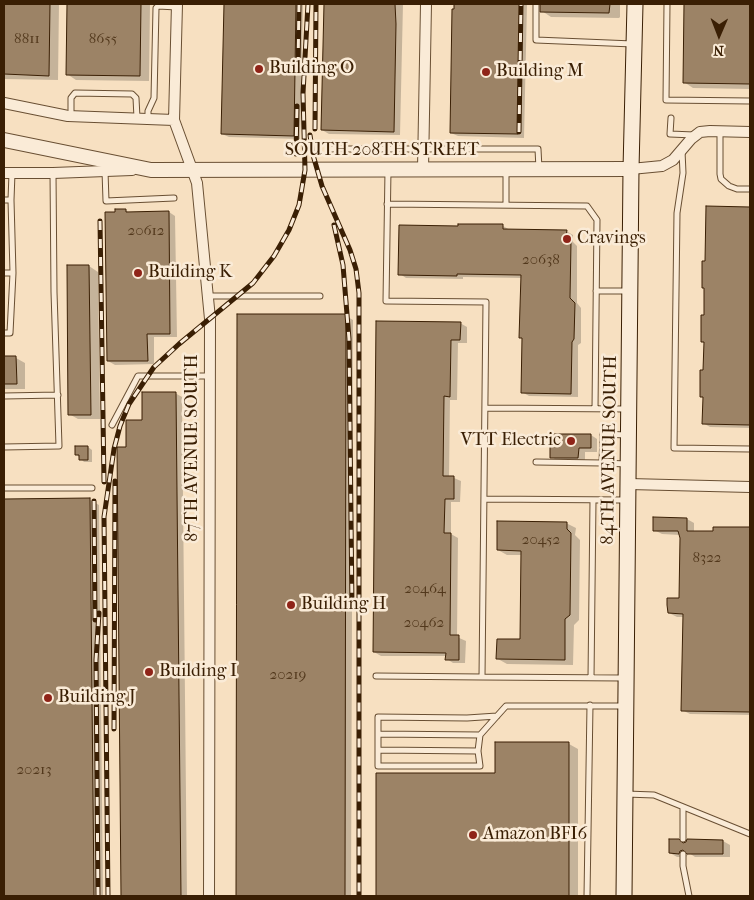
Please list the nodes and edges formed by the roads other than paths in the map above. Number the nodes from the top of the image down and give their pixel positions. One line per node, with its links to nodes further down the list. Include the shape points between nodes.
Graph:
1 (426, 4): 18 (street)
2 (536, 4): 6 (lane, via 536,40)
3 (635, 4): 6 (main road, 84TH AVENUE SOUTH)
4 (667, 4): 7 (lane, via 666,100)
5 (177, 5): 10 (lane, via 156,8 154,98); 12 (street, 87TH AVENUE SOUTH)
6 (634, 44): 23 (main road, 84TH AVENUE SOUTH)
7 (750, 101)
8 (4, 103): 9 (street)
9 (71, 116): 10 (street); 10 (lane, via 71,98 75,94 132,94)
10 (143, 118): 12 (street)
11 (671, 118): 15 (lane, via 670,134)
12 (174, 120): 20 (street, 87TH AVENUE SOUTH)
13 (720, 131): 14 (street); 15 (street); 30 (lane, via 721,178 729,186)
14 (750, 132)
15 (695, 135): 19 (street, SOUTH 208TH STREET)
16 (4, 140): 24 (street, SOUTH 208TH STREET)
17 (330, 149): 18 (lane)
18 (423, 149): 22 (lane, via 538,149); 25 (street)
19 (682, 150): 23 (street, SOUTH 208TH STREET, via 662,166); 52 (lane, via 683,173 677,213 674,448)
20 (192, 169): 21 (street, SOUTH 208TH STREET); 24 (street, SOUTH 208TH STREET); 40 (street, 87TH AVENUE SOUTH, via 197,184)
21 (388, 169): 25 (street, SOUTH 208TH STREET); 34 (lane)
22 (539, 169): 23 (street, SOUTH 208TH STREET); 26 (street, SOUTH 208TH STREET)
23 (632, 169): 39 (main road, 84TH AVENUE SOUTH)
24 (151, 170): 27 (street)
25 (423, 170): 26 (street, SOUTH 208TH STREET)
26 (506, 170): 35 (lane)
27 (104, 171): 29 (street); 31 (lane, via 106,201)
28 (8, 173): 29 (street); 33 (lane)
29 (53, 174): 44 (lane)
30 (750, 189)
31 (174, 198)
32 (4, 200): 33 (lane)
33 (11, 200): 37 (lane)
34 (387, 204): 35 (lane); 46 (lane, via 386,302 486,302)
35 (506, 205): 38 (lane, via 587,206 597,220)
36 (4, 273): 37 (lane)
37 (12, 273): 42 (lane, via 10,333)
38 (596, 291): 39 (lane); 47 (lane)
39 (630, 291): 48 (main road, 84TH AVENUE SOUTH)
40 (208, 296): 41 (lane); 43 (street, 87TH AVENUE SOUTH)
41 (320, 296)
42 (4, 333)
43 (210, 376): 49 (lane, via 138,376); 79 (street, 87TH AVENUE SOUTH)
44 (58, 395): 45 (lane); 51 (lane, via 59,446)
45 (4, 396)
46 (484, 408): 47 (lane); 60 (lane)
47 (594, 409): 48 (lane)
48 (630, 409): 50 (main road, 84TH AVENUE SOUTH)
49 (112, 425)
50 (629, 434): 54 (lane, via 603,434); 55 (main road, 84TH AVENUE SOUTH)
51 (4, 447)
52 (750, 448)
53 (536, 462): 54 (lane)
54 (602, 463): 55 (lane)
55 (629, 464): 56 (main road, 84TH AVENUE SOUTH)
56 (629, 484): 57 (street); 62 (main road, 84TH AVENUE SOUTH)
57 (750, 487)
58 (4, 488): 59 (lane)
59 (92, 488)
60 (484, 499): 61 (lane); 64 (lane)
61 (593, 500): 62 (lane); 65 (lane)
62 (629, 500): 66 (main road, 84TH AVENUE SOUTH)
63 (376, 676): 64 (lane)
64 (482, 677): 65 (lane)
65 (591, 678): 66 (lane)
66 (627, 678): 68 (main road, 84TH AVENUE SOUTH)
67 (590, 706): 68 (lane); 69 (lane, via 506,706); 80 (lane)
68 (626, 706): 74 (main road, 84TH AVENUE SOUTH)
69 (497, 716): 70 (lane, via 378,717); 71 (lane)
70 (378, 734): 71 (lane); 72 (lane)
71 (480, 735): 73 (lane)
72 (378, 750): 73 (lane); 73 (lane, via 378,766 480,766)
73 (478, 751)
74 (625, 794): 75 (lane, via 654,795); 81 (main road, 84TH AVENUE SOUTH)
75 (683, 807): 76 (lane); 77 (lane)
76 (750, 834)
77 (683, 839)
78 (683, 854): 82 (lane)
79 (208, 896)
80 (587, 896)
81 (624, 896)
82 (689, 896)

